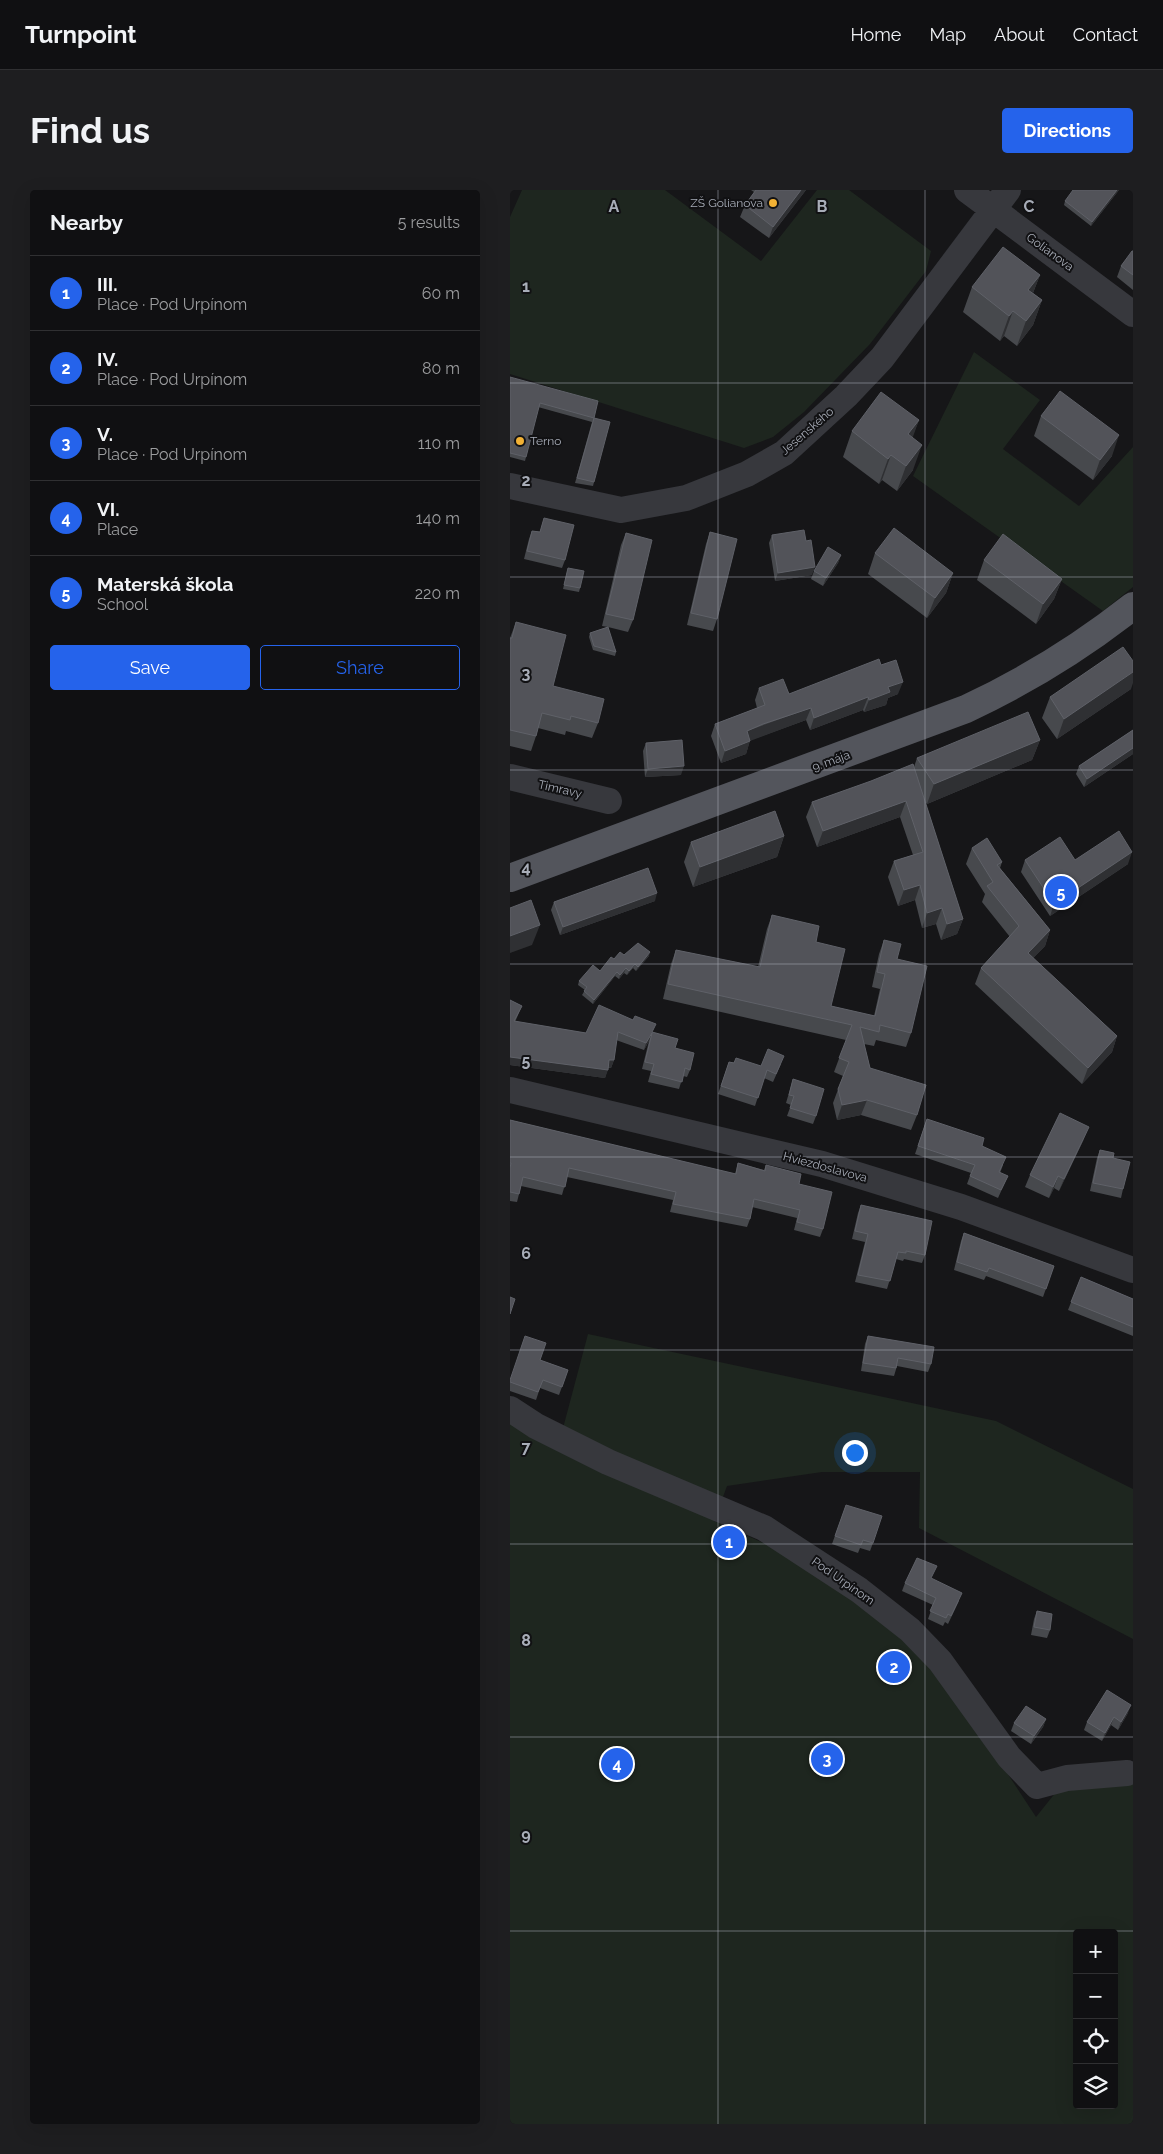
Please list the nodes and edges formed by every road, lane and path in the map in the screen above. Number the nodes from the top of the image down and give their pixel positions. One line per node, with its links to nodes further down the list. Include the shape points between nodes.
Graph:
1 (967, 190): 2 (street, Golianova)
2 (1000, 200): 3 (street, Golianova); 4 (street, Jesenského, via 882,358 846,396 777,457 747,474 686,498 621,510)
3 (1133, 314)
4 (510, 486)
5 (1133, 606): 8 (main road, 9. mája, via 1058,660 966,709)
6 (510, 777): 7 (street, Timravy)
7 (609, 801)
8 (510, 878)
9 (510, 1090): 10 (street, Hviezdoslavova, via 822,1164 961,1207)
10 (1133, 1270)
11 (510, 1409): 12 (street, Pod Urpínom, via 536,1426 608,1462 764,1528 859,1590 910,1630 940,1661 1008,1757 1037,1786 1067,1778)
12 (1127, 1773)

